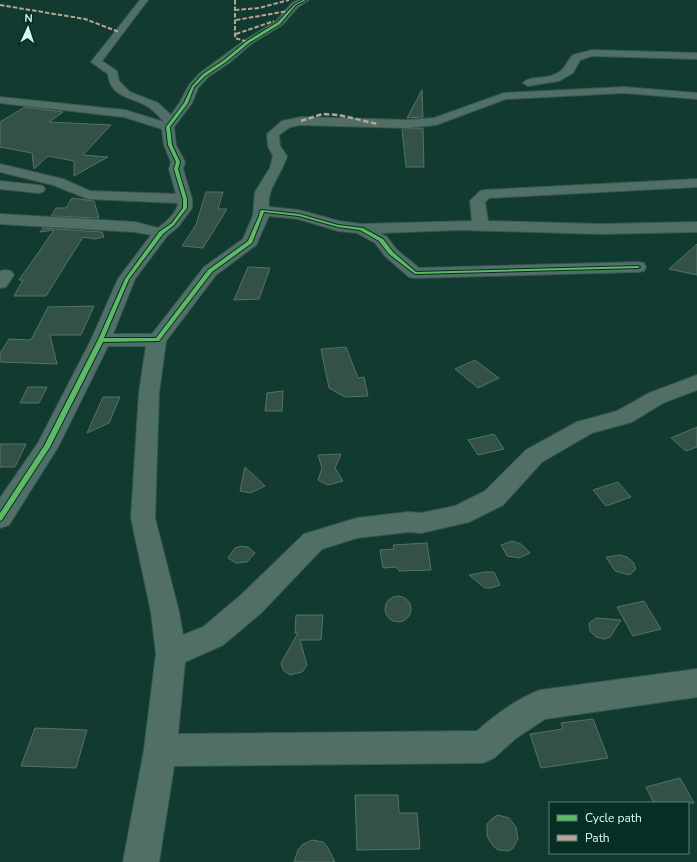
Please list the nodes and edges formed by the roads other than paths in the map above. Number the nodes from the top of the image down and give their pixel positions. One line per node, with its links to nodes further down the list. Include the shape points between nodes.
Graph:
1 (144, 0): 9 (street, via 96,62 113,73 114,82 126,94 154,105)
2 (305, 0): 9 (street, via 295,5 278,23 204,75)
3 (697, 56): 4 (street, via 592,53 577,56 572,61 569,71 555,79)
4 (518, 84)
5 (697, 96): 8 (street, via 624,90 504,96)
6 (0, 100): 9 (street, via 126,114)
7 (460, 102): 8 (street)
8 (436, 121): 15 (street, via 408,124 301,121 286,124 273,134 274,146 280,156 276,169 263,188 260,204)
9 (169, 124): 14 (street, via 170,144 178,162 176,169)
10 (0, 168): 13 (street, via 58,182)
11 (697, 183): 17 (street, via 484,194 477,201)
12 (0, 185): 13 (street, via 34,188 60,195)
13 (88, 195): 14 (street)
14 (185, 199): 20 (street, via 185,208)
15 (262, 211): 19 (street, via 299,215 338,226); 25 (street, via 250,242 210,271)
16 (0, 219): 20 (street, via 135,228)
17 (481, 226): 18 (street, via 600,230); 19 (street)
18 (697, 227)
19 (361, 229): 21 (street, via 381,240 391,253 415,274)
20 (162, 234): 24 (street, via 128,279)
21 (638, 267)
22 (0, 275): 23 (street, via 5,275)
23 (0, 283)
24 (101, 340): 25 (street); 27 (street, via 47,447)
25 (157, 340): 28 (street, via 149,393 143,518 165,612)
26 (697, 382): 28 (street, via 656,398 624,417 585,427 540,452 494,498 460,515 421,523 408,522 357,528 313,541 251,604 213,636)
27 (0, 518)
28 (171, 654): 30 (street)
29 (697, 683): 30 (street, via 540,705 504,728 483,747)
30 (160, 750): 31 (street)
31 (141, 862)

